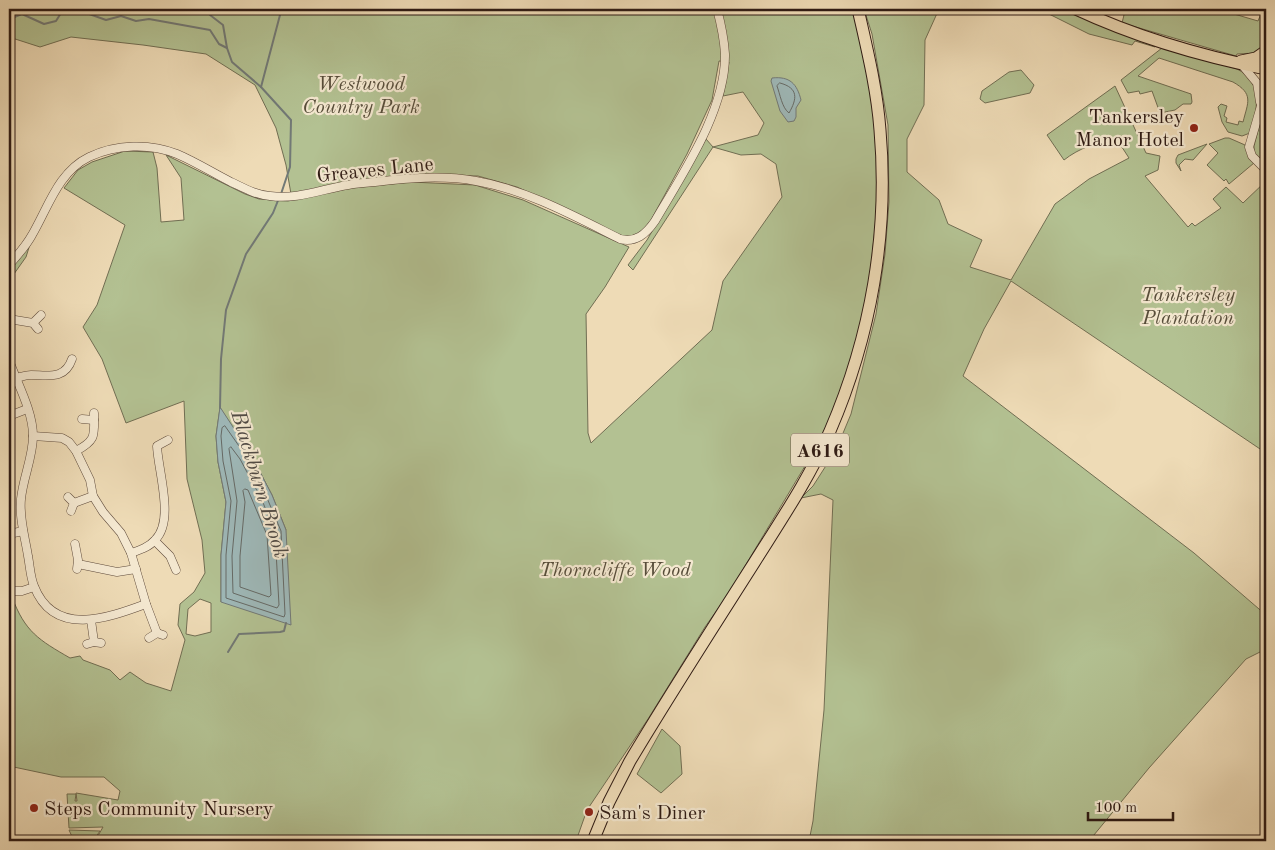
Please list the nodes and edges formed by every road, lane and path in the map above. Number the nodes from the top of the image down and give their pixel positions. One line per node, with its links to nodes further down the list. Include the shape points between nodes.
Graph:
1 (717, 9): 10 (street, Greaves Lane, via 725,55 718,102 659,214 650,228 637,238 620,239 551,205 476,181 410,178 350,184 285,197 262,195 177,154 127,146 89,157 63,178 32,236)
2 (858, 9): 43 (highway, A616, via 874,78 883,195 875,286 861,343 829,433 799,490 630,761)
3 (1076, 9): 5 (highway, via 1115,26)
4 (1266, 51): 5 (highway)
5 (1239, 63): 6 (highway); 8 (street, via 1257,83)
6 (1266, 68)
7 (1266, 90): 8 (street)
8 (1261, 104): 9 (street, via 1249,146 1252,156)
9 (1266, 170)
10 (9, 265)
11 (9, 308): 12 (street)
12 (9, 312)
13 (41, 315): 14 (street, via 36,326)
14 (9, 319)
15 (72, 359): 17 (street, via 67,373)
16 (9, 362): 17 (street)
17 (16, 378): 18 (street)
18 (27, 409): 19 (street); 21 (street)
19 (9, 416)
20 (82, 419): 25 (street, via 94,416 95,432 91,442)
21 (33, 436): 25 (street, via 62,438); 30 (street, via 21,500)
22 (168, 440): 24 (street)
23 (149, 443): 24 (street)
24 (157, 446): 32 (street, via 165,508 162,527)
25 (76, 451): 26 (street, via 90,480)
26 (93, 496): 28 (street); 34 (street)
27 (68, 497): 28 (street)
28 (74, 503): 29 (street)
29 (71, 511)
30 (23, 531): 31 (street); 37 (street)
31 (9, 534)
32 (155, 541): 34 (street); 36 (street, via 173,554)
33 (75, 544): 35 (street, via 77,566 117,572)
34 (131, 553): 35 (street)
35 (136, 569): 39 (street)
36 (176, 570)
37 (34, 587): 38 (street); 40 (street, via 55,613)
38 (9, 591)
39 (146, 604): 40 (street); 41 (street, via 160,634)
40 (91, 620): 42 (street)
41 (149, 638)
42 (94, 643)
43 (593, 841)

